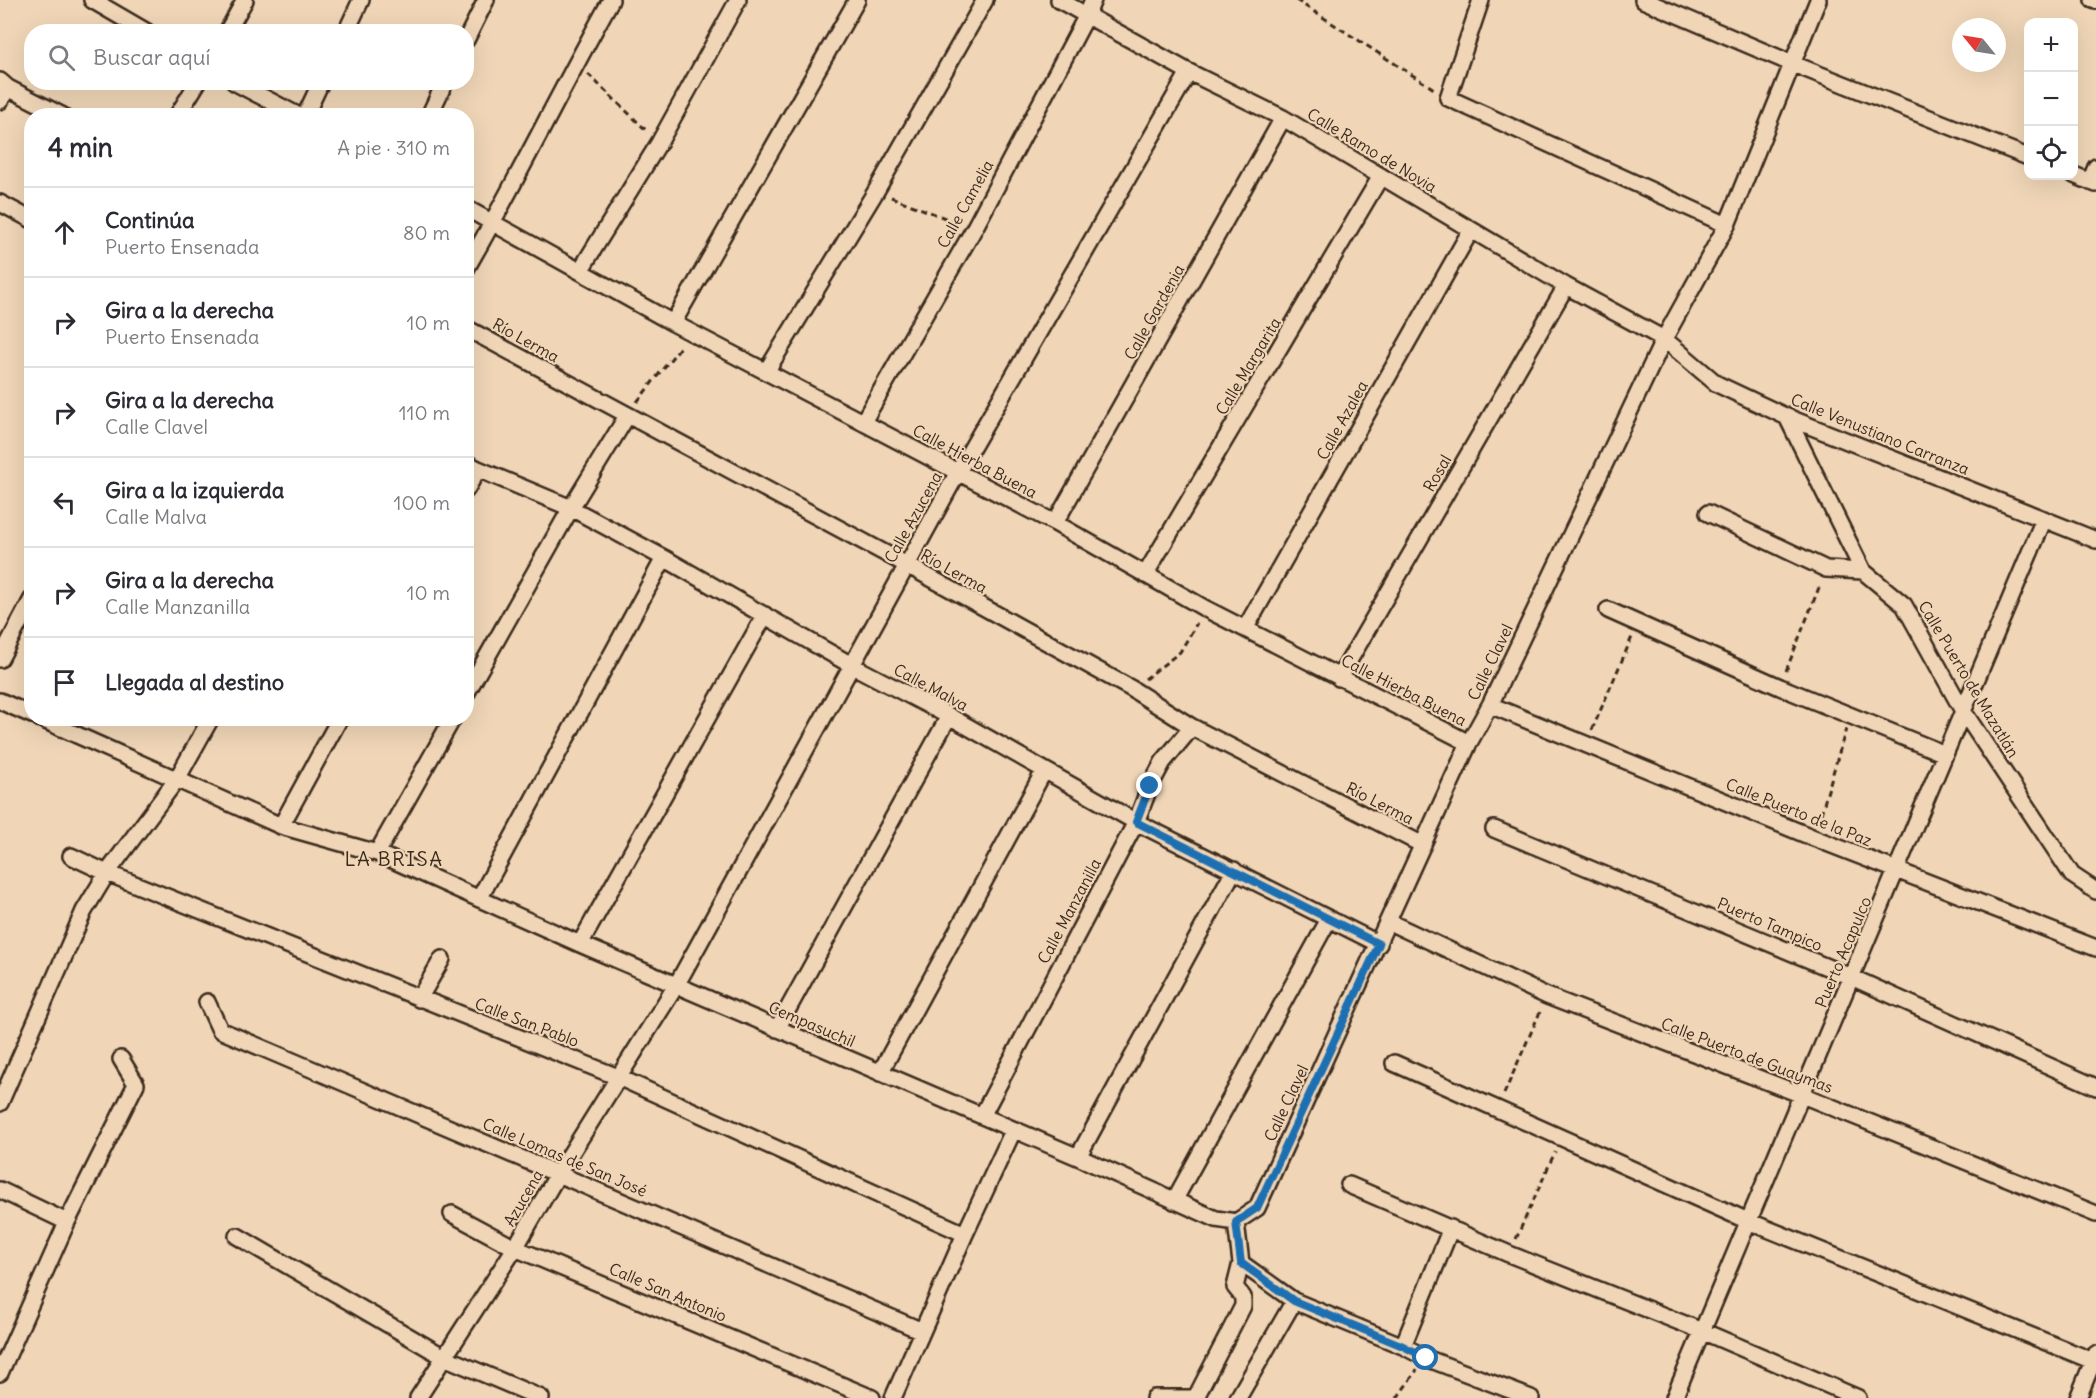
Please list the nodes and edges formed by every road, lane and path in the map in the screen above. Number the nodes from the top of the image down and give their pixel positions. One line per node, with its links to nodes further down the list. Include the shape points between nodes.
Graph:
1 (92, 0): 15 (street)
2 (245, 0): 18 (street)
3 (361, 0): 19 (street)
4 (486, 0): 20 (street)
5 (611, 0): 21 (street)
6 (738, 0): 37 (street)
7 (857, 0): 53 (street)
8 (985, 0): 42 (street)
9 (1059, 0): 16 (street, Calle Ramo de Novia)
10 (1093, 0): 16 (street, Calle Camelia)
11 (1296, 0): 29 (path)
12 (1480, 0): 29 (street)
13 (1643, 0): 22 (street)
14 (1818, 0): 22 (street, Calle Clavel)
15 (118, 6): 17 (street)
16 (1087, 15): 23 (street, Calle Ramo de Novia); 48 (street, Calle Camelia)
17 (138, 24)
18 (232, 24)
19 (350, 24)
20 (474, 24)
21 (576, 63): 37 (path); 46 (street)
22 (1793, 64): 38 (street); 47 (street, Calle Clavel)
23 (1189, 72): 36 (street, Calle Ramo de Novia); 62 (street, Calle Azucena)
24 (4, 84): 30 (street); 31 (street)
25 (193, 90): 32 (street)
26 (249, 90): 33 (street)
27 (317, 90): 34 (street)
28 (441, 90): 35 (street)
29 (1448, 98): 47 (street)
30 (0, 101)
31 (48, 108)
32 (182, 108)
33 (284, 108)
34 (308, 108)
35 (433, 108)
36 (1283, 118): 39 (street, Calle Ramo de Novia); 66 (street, Calle Gardenia)
37 (659, 143): 51 (street)
38 (2024, 155)
39 (1381, 176): 49 (street, Calle Ramo de Novia); 72 (street, Calle Margarita)
40 (2078, 176): 41 (street)
41 (2094, 178)
42 (876, 192): 48 (path); 57 (street)
43 (0, 203): 45 (street)
44 (474, 213): 46 (street, Calle Hierba Buena)
45 (24, 216)
46 (493, 224): 50 (street); 51 (street, Calle Hierba Buena)
47 (1727, 225): 56 (street, Calle Clavel)
48 (974, 229): 60 (street, Calle Camelia)
49 (1471, 230): 52 (street, Calle Ramo de Novia); 78 (street, Calle Azalea)
50 (474, 256)
51 (580, 272): 53 (street, Calle Hierba Buena)
52 (1566, 286): 56 (street, Calle Ramo de Novia); 81 (street, Rosal)
53 (673, 323): 55 (street, Calle Hierba Buena)
54 (474, 332): 58 (street, Río Lerma)
55 (691, 332): 57 (street, Calle Hierba Buena); 58 (path)
56 (1664, 339): 59 (street, Calle Venustiano Carranza, via 1717,384); 86 (street, Calle Clavel)
57 (766, 372): 60 (street, Calle Hierba Buena)
58 (627, 416): 63 (street); 69 (street, Río Lerma)
59 (1787, 417): 65 (street, Calle Venustiano Carranza); 71 (street, Calle Puerto de Mazatlán)
60 (863, 422): 62 (street, Calle Hierba Buena)
61 (474, 467): 63 (street, Calle Malva)
62 (958, 472): 66 (street, Calle Hierba Buena); 69 (street, Calle Azucena)
63 (571, 508): 68 (street, Calle Malva); 82 (street)
64 (1708, 513): 70 (street)
65 (2044, 519): 67 (street, Calle Venustiano Carranza); 87 (street, Puerto Acapulco)
66 (1055, 523): 72 (street, Calle Hierba Buena)
67 (2096, 540)
68 (664, 558): 76 (street, Calle Malva); 112 (street)
69 (907, 565): 80 (street, Calle Azucena); 84 (street, Río Lerma)
70 (1826, 569): 71 (street); 83 (path)
71 (1863, 572): 87 (street, Calle Puerto de Mazatlán, via 1904,605)
72 (1145, 575): 73 (street, Calle Hierba Buena)
73 (1206, 609): 78 (street, Calle Hierba Buena); 84 (path, via 1180,652)
74 (1608, 610): 77 (street)
75 (24, 614): 79 (street)
76 (765, 615): 80 (street, Calle Malva); 115 (street)
77 (1637, 624): 83 (street); 97 (path)
78 (1245, 629): 81 (street, Calle Hierba Buena)
79 (0, 659)
80 (853, 666): 89 (street, Calle Malva); 120 (street, Calle Azucena)
81 (1339, 678): 96 (street, Calle Hierba Buena)
82 (474, 680)
83 (1780, 687): 90 (street)
84 (1132, 689): 95 (street, Río Lerma)
85 (0, 701): 88 (street)
86 (1490, 705): 96 (street, Calle Clavel); 97 (street, Calle Puerto de la Paz)
87 (1963, 711): 98 (street, Puerto Acapulco); 111 (street, Calle Puerto de Mazatlán, via 2072,875)
88 (24, 712)
89 (949, 716): 99 (street, Calle Malva); 124 (street)
90 (1850, 716): 98 (street); 104 (path)
91 (73, 726): 100 (street, Cempasuchil)
92 (207, 726): 100 (street)
93 (336, 726): 102 (street)
94 (448, 726): 106 (street)
95 (1192, 727): 101 (street, Calle Manzanilla, via 1163,762); 105 (street, Río Lerma)
96 (1469, 742): 105 (street, Calle Clavel)
97 (1586, 743): 104 (street, Calle Puerto de la Paz)
98 (1945, 754): 109 (street, Puerto Acapulco)
99 (1044, 771): 101 (street, Calle Malva); 127 (street)
100 (177, 779): 102 (street, Cempasuchil); 110 (street)
101 (1136, 822): 108 (street, Calle Malva); 133 (street, Calle Manzanilla)
102 (281, 826): 106 (street, Cempasuchil)
103 (1494, 829): 119 (street, Puerto Tampico)
104 (1814, 838): 109 (street, Calle Puerto de la Paz)
105 (1423, 845): 114 (street, Calle Clavel)
106 (377, 853): 112 (street, Cempasuchil)
107 (71, 856): 110 (street, Calle San Pablo)
108 (1234, 870): 113 (street, Calle Malva); 136 (street)
109 (1896, 870): 117 (street, Calle Puerto de la Paz); 119 (street, Puerto Acapulco)
110 (107, 873): 122 (street, Calle San Pablo); 131 (street, via 84,911)
111 (2096, 891)
112 (479, 898): 115 (street, Cempasuchil)
113 (1329, 919): 116 (street, Calle Malva); 140 (street)
114 (1389, 922): 116 (street, Calle Clavel); 121 (street, Calle Puerto de Guaymas)
115 (580, 944): 120 (street, Cempasuchil)
116 (1379, 944): 145 (street, Calle Clavel, via 1257,1208)
117 (2096, 948)
118 (442, 959): 122 (street)
119 (1851, 977): 129 (street, Puerto Tampico); 130 (street, Puerto Acapulco)
120 (676, 984): 124 (street, Cempasuchil); 128 (street, Azucena)
121 (1547, 996): 130 (street, Calle Puerto de Guaymas); 132 (path)
122 (419, 999): 128 (street, Calle San Pablo)
123 (207, 1002): 137 (street, Calle Lomas de San José, via 220,1030)
124 (777, 1029): 127 (street, Cempasuchil)
125 (121, 1059): 144 (street, via 136,1084)
126 (1394, 1063): 132 (street)
127 (880, 1073): 133 (street, Cempasuchil)
128 (618, 1077): 137 (street, Azucena); 147 (street, Calle San Pablo)
129 (2096, 1087)
130 (1802, 1095): 142 (street, Calle Puerto de Guaymas); 143 (street, Puerto Acapulco)
131 (0, 1103)
132 (1498, 1108): 135 (street)
133 (982, 1116): 134 (street, Cempasuchil)
134 (1013, 1131): 136 (street, Cempasuchil); 147 (street)
135 (1562, 1137): 143 (street); 150 (path)
136 (1078, 1157): 140 (street, Cempasuchil)
137 (558, 1173): 149 (street, Azucena); 153 (street, Calle Lomas de San José)
138 (1349, 1185): 146 (street)
139 (0, 1191): 144 (street)
140 (1174, 1201): 145 (street, Cempasuchil, via 1216,1219)
141 (452, 1214): 149 (street, Calle San Antonio)
142 (2096, 1214)
143 (1748, 1221): 154 (street, Puerto Acapulco); 158 (street)
144 (67, 1222): 159 (street)
145 (1236, 1222): 151 (street)
146 (1451, 1228): 150 (street); 155 (street)
147 (965, 1234): 153 (street)
148 (237, 1236): 156 (street)
149 (515, 1248): 156 (street, Azucena); 163 (street, Calle San Antonio)
150 (1509, 1254): 154 (street)
151 (1241, 1263): 152 (street); 160 (street, via 1235,1287 1243,1297 1243,1306)
152 (1294, 1301): 155 (street); 166 (street)
153 (922, 1331): 164 (street)
154 (1702, 1331): 169 (street, Puerto Acapulco); 170 (street)
155 (1403, 1346): 157 (street)
156 (444, 1357): 161 (street, Azucena); 162 (street)
157 (1426, 1358): 167 (path); 168 (street)
158 (2095, 1358): 171 (street)
159 (0, 1373)
160 (1197, 1397): 165 (street)
161 (418, 1398)
162 (541, 1398)
163 (872, 1398)
164 (893, 1398)
165 (1154, 1398)
166 (1238, 1398)
167 (1397, 1398)
168 (1531, 1398)
169 (1674, 1398)
170 (1858, 1398)
171 (2078, 1398)

